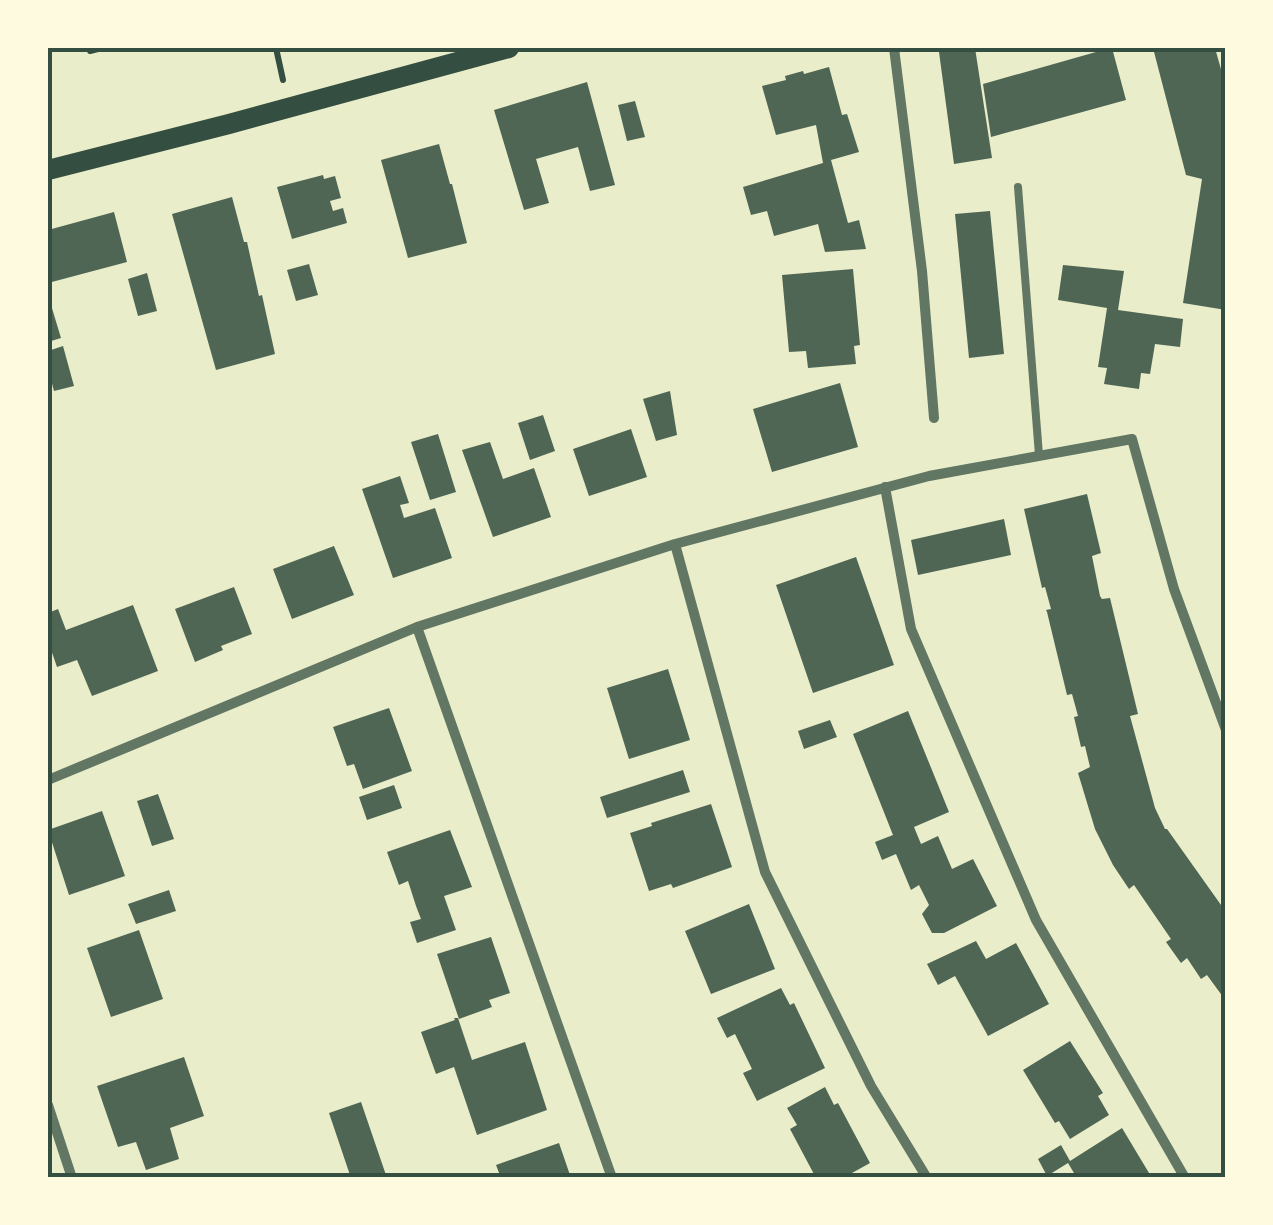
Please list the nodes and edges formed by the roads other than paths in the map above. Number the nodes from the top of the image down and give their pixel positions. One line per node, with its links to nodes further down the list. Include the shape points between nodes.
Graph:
1 (509, 48): 3 (main road)
2 (894, 48): 5 (street)
3 (48, 170)
4 (1018, 187): 6 (lane)
5 (934, 418)
6 (1039, 455): 7 (street); 10 (street, via 1132,438 1174,589)
7 (886, 487): 8 (street); 16 (street, via 911,628 1028,902)
8 (675, 544): 9 (street); 15 (street, via 765,872 871,1086)
9 (417, 627): 11 (street); 14 (street)
10 (1226, 730)
11 (48, 780)
12 (48, 1105): 13 (street)
13 (72, 1178)
14 (612, 1178)
15 (927, 1178)
16 (1186, 1178)

